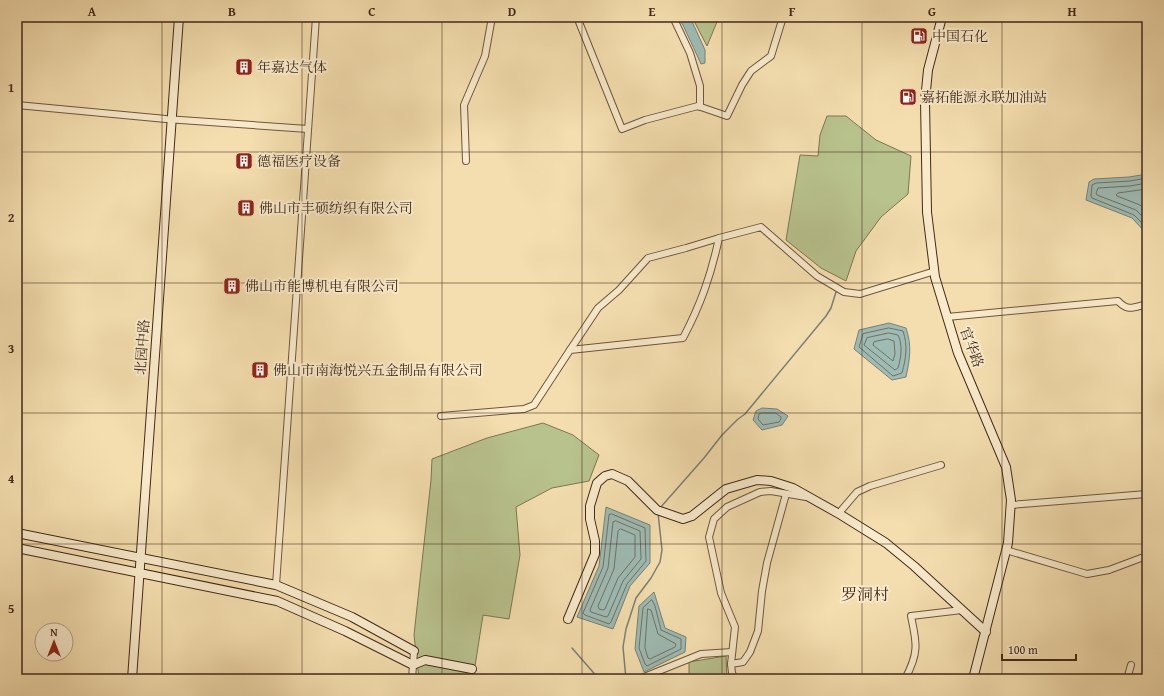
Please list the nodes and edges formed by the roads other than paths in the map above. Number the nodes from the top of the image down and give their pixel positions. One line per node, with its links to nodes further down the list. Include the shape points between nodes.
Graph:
1 (174, 17): 11 (street, 北园中路)
2 (178, 17): 11 (street, 北园中路)
3 (316, 17): 12 (street)
4 (492, 17): 13 (street, via 485,56 464,105)
5 (577, 17): 10 (street, via 622,129 645,120)
6 (673, 17): 10 (street, via 690,53 700,86)
7 (783, 17): 10 (street, via 771,56 751,71 727,116)
8 (942, 17): 15 (street, 官华路, via 928,70 925,101 927,212)
9 (17, 105): 11 (street)
10 (700, 107)
11 (168, 119): 12 (street); 30 (street, 北园中路)
12 (308, 129): 32 (street)
13 (466, 161)
14 (719, 238): 15 (street, via 761,227 817,276 844,292 860,294); 18 (street, via 648,258 619,290 598,308); 18 (street, via 707,287 683,338)
15 (935, 271): 17 (street, 官华路)
16 (1147, 304): 17 (street, via 1128,309 1118,301)
17 (947, 317): 24 (street, 官华路, via 958,352 1006,467)
18 (570, 350): 19 (street, via 534,405 524,409)
19 (441, 416)
20 (941, 465): 25 (street, via 857,492)
21 (786, 494): 23 (street); 37 (street, via 760,492 727,507 714,519 709,538 721,594 735,627); 38 (street, via 767,564 758,631 743,662)
22 (1147, 494): 24 (street)
23 (810, 497): 25 (street); 34 (street, via 793,488 771,481 757,480 726,489 692,516 683,519 658,511 628,481 612,474 605,476 598,483 590,506 595,554)
24 (1011, 505): 28 (street, 官华路)
25 (838, 513): 33 (street, via 886,544)
26 (17, 533): 30 (street)
27 (17, 548): 31 (street)
28 (1006, 550): 29 (street, via 1087,574 1109,570); 35 (street, 官华路)
29 (1147, 557)
30 (139, 558): 31 (street, 北园中路); 32 (street)
31 (138, 572): 39 (street, via 277,601); 42 (street, 北园中路); 43 (street, 北园中路)
32 (276, 586): 36 (street, via 352,617)
33 (962, 610): 35 (street); 47 (street, via 911,616 916,652)
34 (568, 619)
35 (986, 632): 48 (street, 官华路)
36 (414, 650): 39 (street)
37 (732, 652): 38 (street); 45 (street, via 701,654)
38 (731, 664): 46 (street)
39 (413, 665): 41 (street, via 425,660); 44 (street)
40 (1131, 665): 49 (street)
41 (472, 670)
42 (127, 679)
43 (132, 679)
44 (412, 679)
45 (640, 679)
46 (735, 679)
47 (905, 679)
48 (973, 679)
49 (1128, 679)

